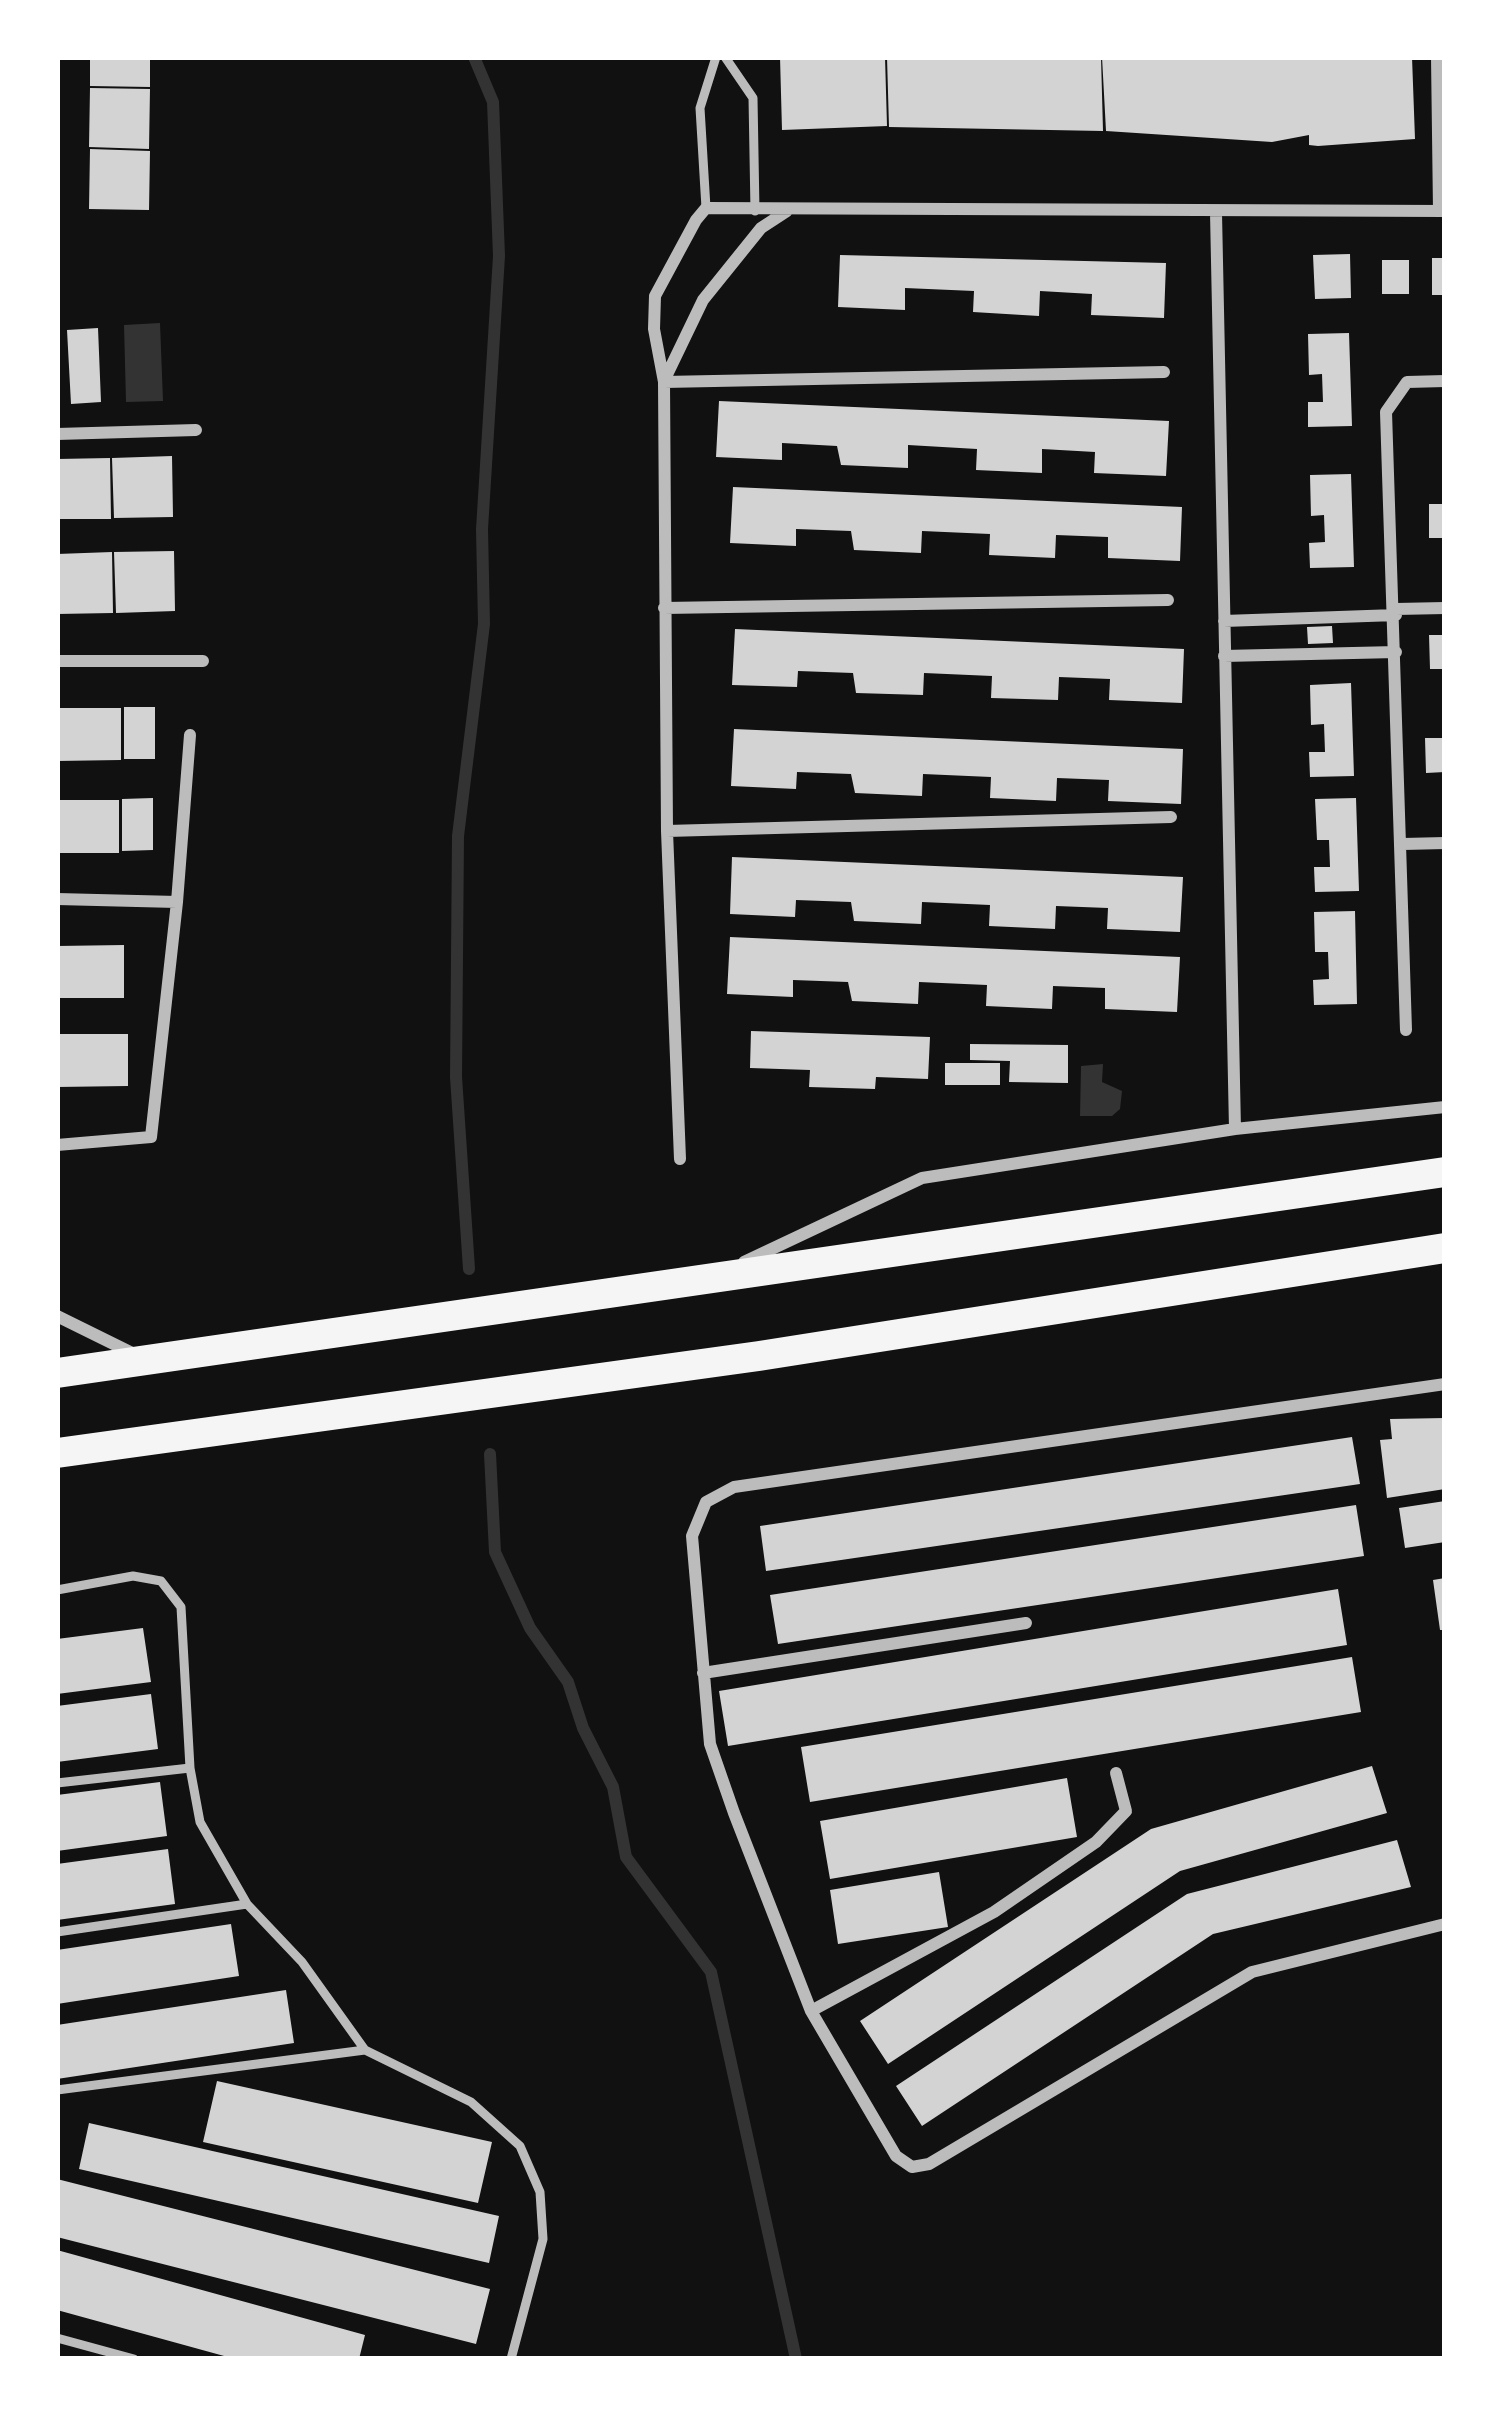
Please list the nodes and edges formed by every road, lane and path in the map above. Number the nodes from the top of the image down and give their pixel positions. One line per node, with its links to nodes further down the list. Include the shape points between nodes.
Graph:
1 (720, 57): 3 (lane, via 700,108); 4 (lane, via 753,98)
2 (1437, 57): 6 (street)
3 (706, 208): 4 (street); 10 (street, via 656,296)
4 (755, 211): 5 (street)
5 (787, 211): 7 (street); 10 (street, via 740,251 703,300)
6 (1442, 211): 7 (street)
7 (1216, 213): 17 (street)
8 (1164, 372): 10 (street)
9 (1445, 381): 16 (street, via 1407,382 1386,412)
10 (664, 382): 14 (street)
11 (196, 430): 12 (street)
12 (57, 434)
13 (1168, 600): 14 (street)
14 (664, 608): 24 (street)
15 (1445, 608): 16 (street)
16 (1396, 612): 17 (street); 18 (street)
17 (1224, 621): 19 (street)
18 (1396, 652): 19 (street); 26 (street)
19 (1225, 656): 31 (street)
20 (203, 661): 21 (street)
21 (57, 662)
22 (190, 735): 28 (street)
23 (1172, 817): 24 (street)
24 (667, 831): 33 (street)
25 (1445, 843): 26 (street)
26 (1403, 844): 29 (street)
27 (57, 899): 28 (street)
28 (177, 902): 32 (street, via 152,1137)
29 (1406, 1030)
30 (1445, 1107): 31 (street)
31 (1235, 1129): 36 (street, via 922,1178)
32 (57, 1145)
33 (680, 1159)
34 (1445, 1172): 36 (main road)
35 (1445, 1248): 41 (main road, via 759,1356)
36 (696, 1285): 38 (main road)
37 (57, 1316): 38 (street)
38 (146, 1360): 39 (main road)
39 (57, 1373)
40 (1445, 1384): 44 (street, via 734,1487 706,1502 692,1536)
41 (57, 1453)
42 (57, 1591): 45 (lane, via 133,1576 160,1581 181,1607)
43 (1026, 1623): 44 (street)
44 (703, 1673): 51 (street, via 710,1744)
45 (190, 1768): 47 (lane); 48 (lane, via 200,1822)
46 (1116, 1774): 51 (street, via 1126,1811 1096,1842 994,1912)
47 (57, 1783)
48 (247, 1904): 50 (lane); 52 (lane, via 302,1962)
49 (1445, 1924): 51 (street, via 1252,1972 912,2167 896,2156)
50 (57, 1932)
51 (811, 2011)
52 (365, 2050): 53 (lane); 56 (lane, via 471,2102 520,2146 540,2192 543,2240)
53 (57, 2090)
54 (57, 2338): 55 (lane)
55 (134, 2359)
56 (511, 2359)

